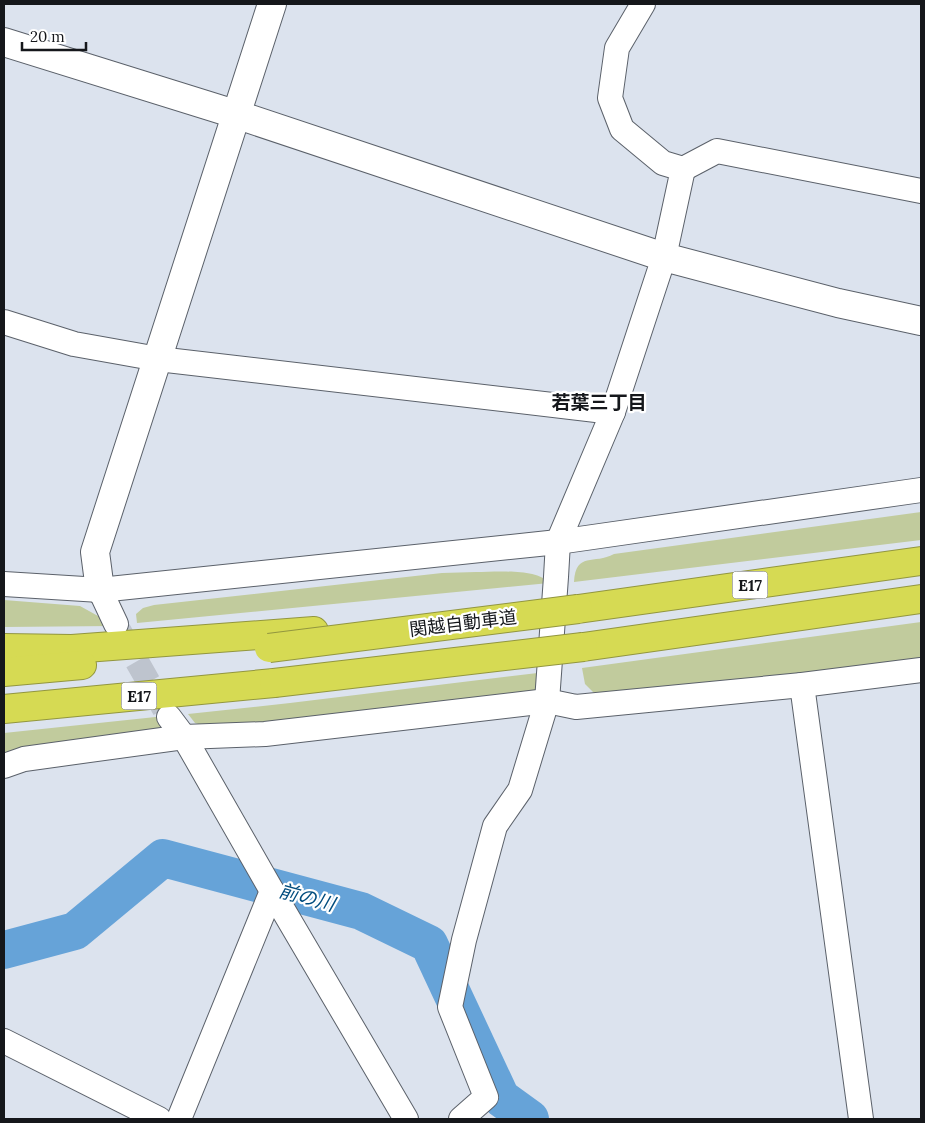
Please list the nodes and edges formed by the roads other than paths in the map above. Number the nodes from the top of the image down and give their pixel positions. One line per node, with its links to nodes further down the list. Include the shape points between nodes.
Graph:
1 (272, 4): 4 (street)
2 (642, 4): 5 (street, via 616,48 610,98 622,129 663,163)
3 (4, 42): 4 (street)
4 (235, 114): 7 (street); 10 (street)
5 (683, 169): 6 (street, via 717,151); 7 (street)
6 (921, 191)
7 (664, 257): 8 (street, via 838,303); 11 (street)
8 (921, 321)
9 (4, 322): 10 (street, via 74,344)
10 (158, 359): 11 (street); 16 (street, via 95,552)
11 (612, 412): 13 (street)
12 (921, 490): 13 (street)
13 (558, 542): 16 (street); 24 (street)
14 (921, 561): 19 (highway, 関越自動車道 / E17, bridge, via 505,618)
15 (4, 584): 16 (street)
16 (100, 590): 18 (street)
17 (921, 599): 25 (highway, E17, bridge, via 583,647 274,683)
18 (116, 624)
19 (269, 641): 20 (highway, via 72,649); 22 (highway, 関越自動車道 / E17)
20 (4, 648)
21 (921, 670): 23 (street)
22 (4, 672)
23 (802, 685): 24 (street, via 576,708); 35 (street)
24 (547, 701): 27 (street, via 265,734); 34 (street, via 520,790 495,826 450,1006 486,1097)
25 (4, 709)
26 (169, 717): 27 (street)
27 (184, 737): 28 (street, via 24,759); 29 (street)
28 (4, 766)
29 (272, 891): 32 (street); 33 (street)
30 (4, 1041): 31 (street)
31 (159, 1119)
32 (179, 1119)
33 (406, 1119)
34 (461, 1119)
35 (861, 1119)

